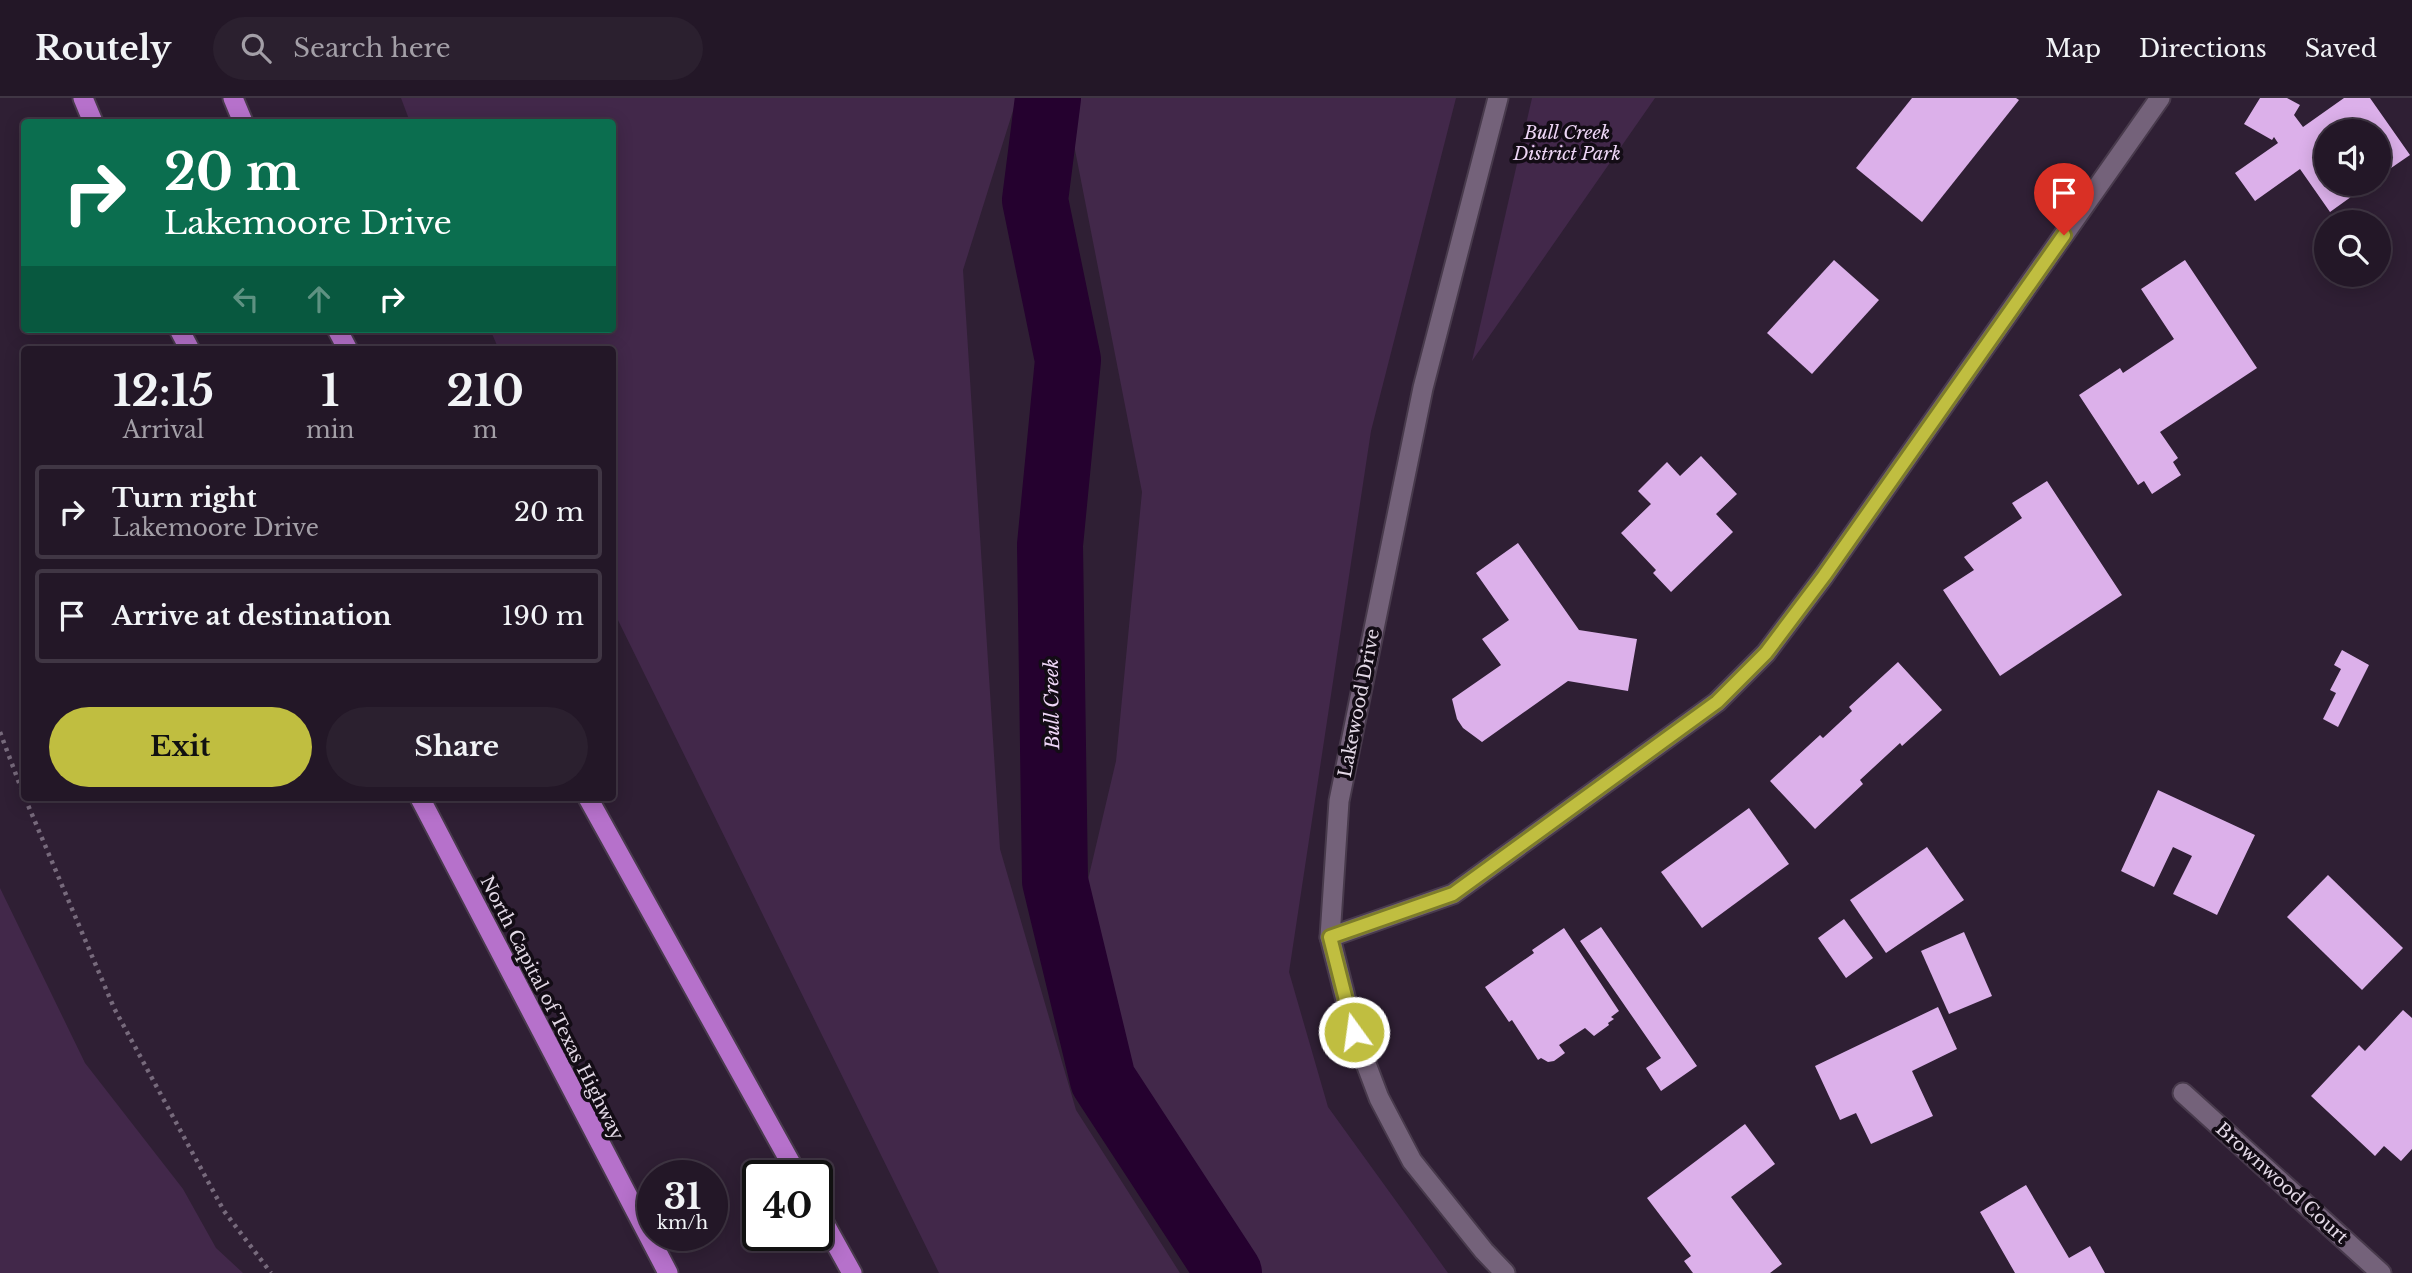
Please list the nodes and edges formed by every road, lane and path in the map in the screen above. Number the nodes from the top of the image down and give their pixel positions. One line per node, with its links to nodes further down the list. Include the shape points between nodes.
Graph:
1 (83, 98): 5 (highway)
2 (233, 98): 6 (highway)
3 (1498, 98): 12 (street, Lakewood Drive, via 1423,388 1342,788)
4 (2160, 98): 12 (street, via 1824,576 1756,663 1717,702 1453,894)
5 (92, 119)
6 (242, 119)
7 (0, 732): 8 (path)
8 (21, 787)
9 (27, 801): 16 (path, via 114,1008 224,1211)
10 (422, 801): 17 (highway, North Capital of Texas Highway)
11 (590, 801): 14 (highway)
12 (1330, 937): 19 (street, Lakewood Drive, via 1354,1032 1379,1098 1412,1161)
13 (2183, 1093): 20 (street, Brownwood Court)
14 (790, 1160)
15 (833, 1239): 18 (highway)
16 (271, 1273)
17 (668, 1273)
18 (852, 1273)
19 (1505, 1273)
20 (2381, 1273)

